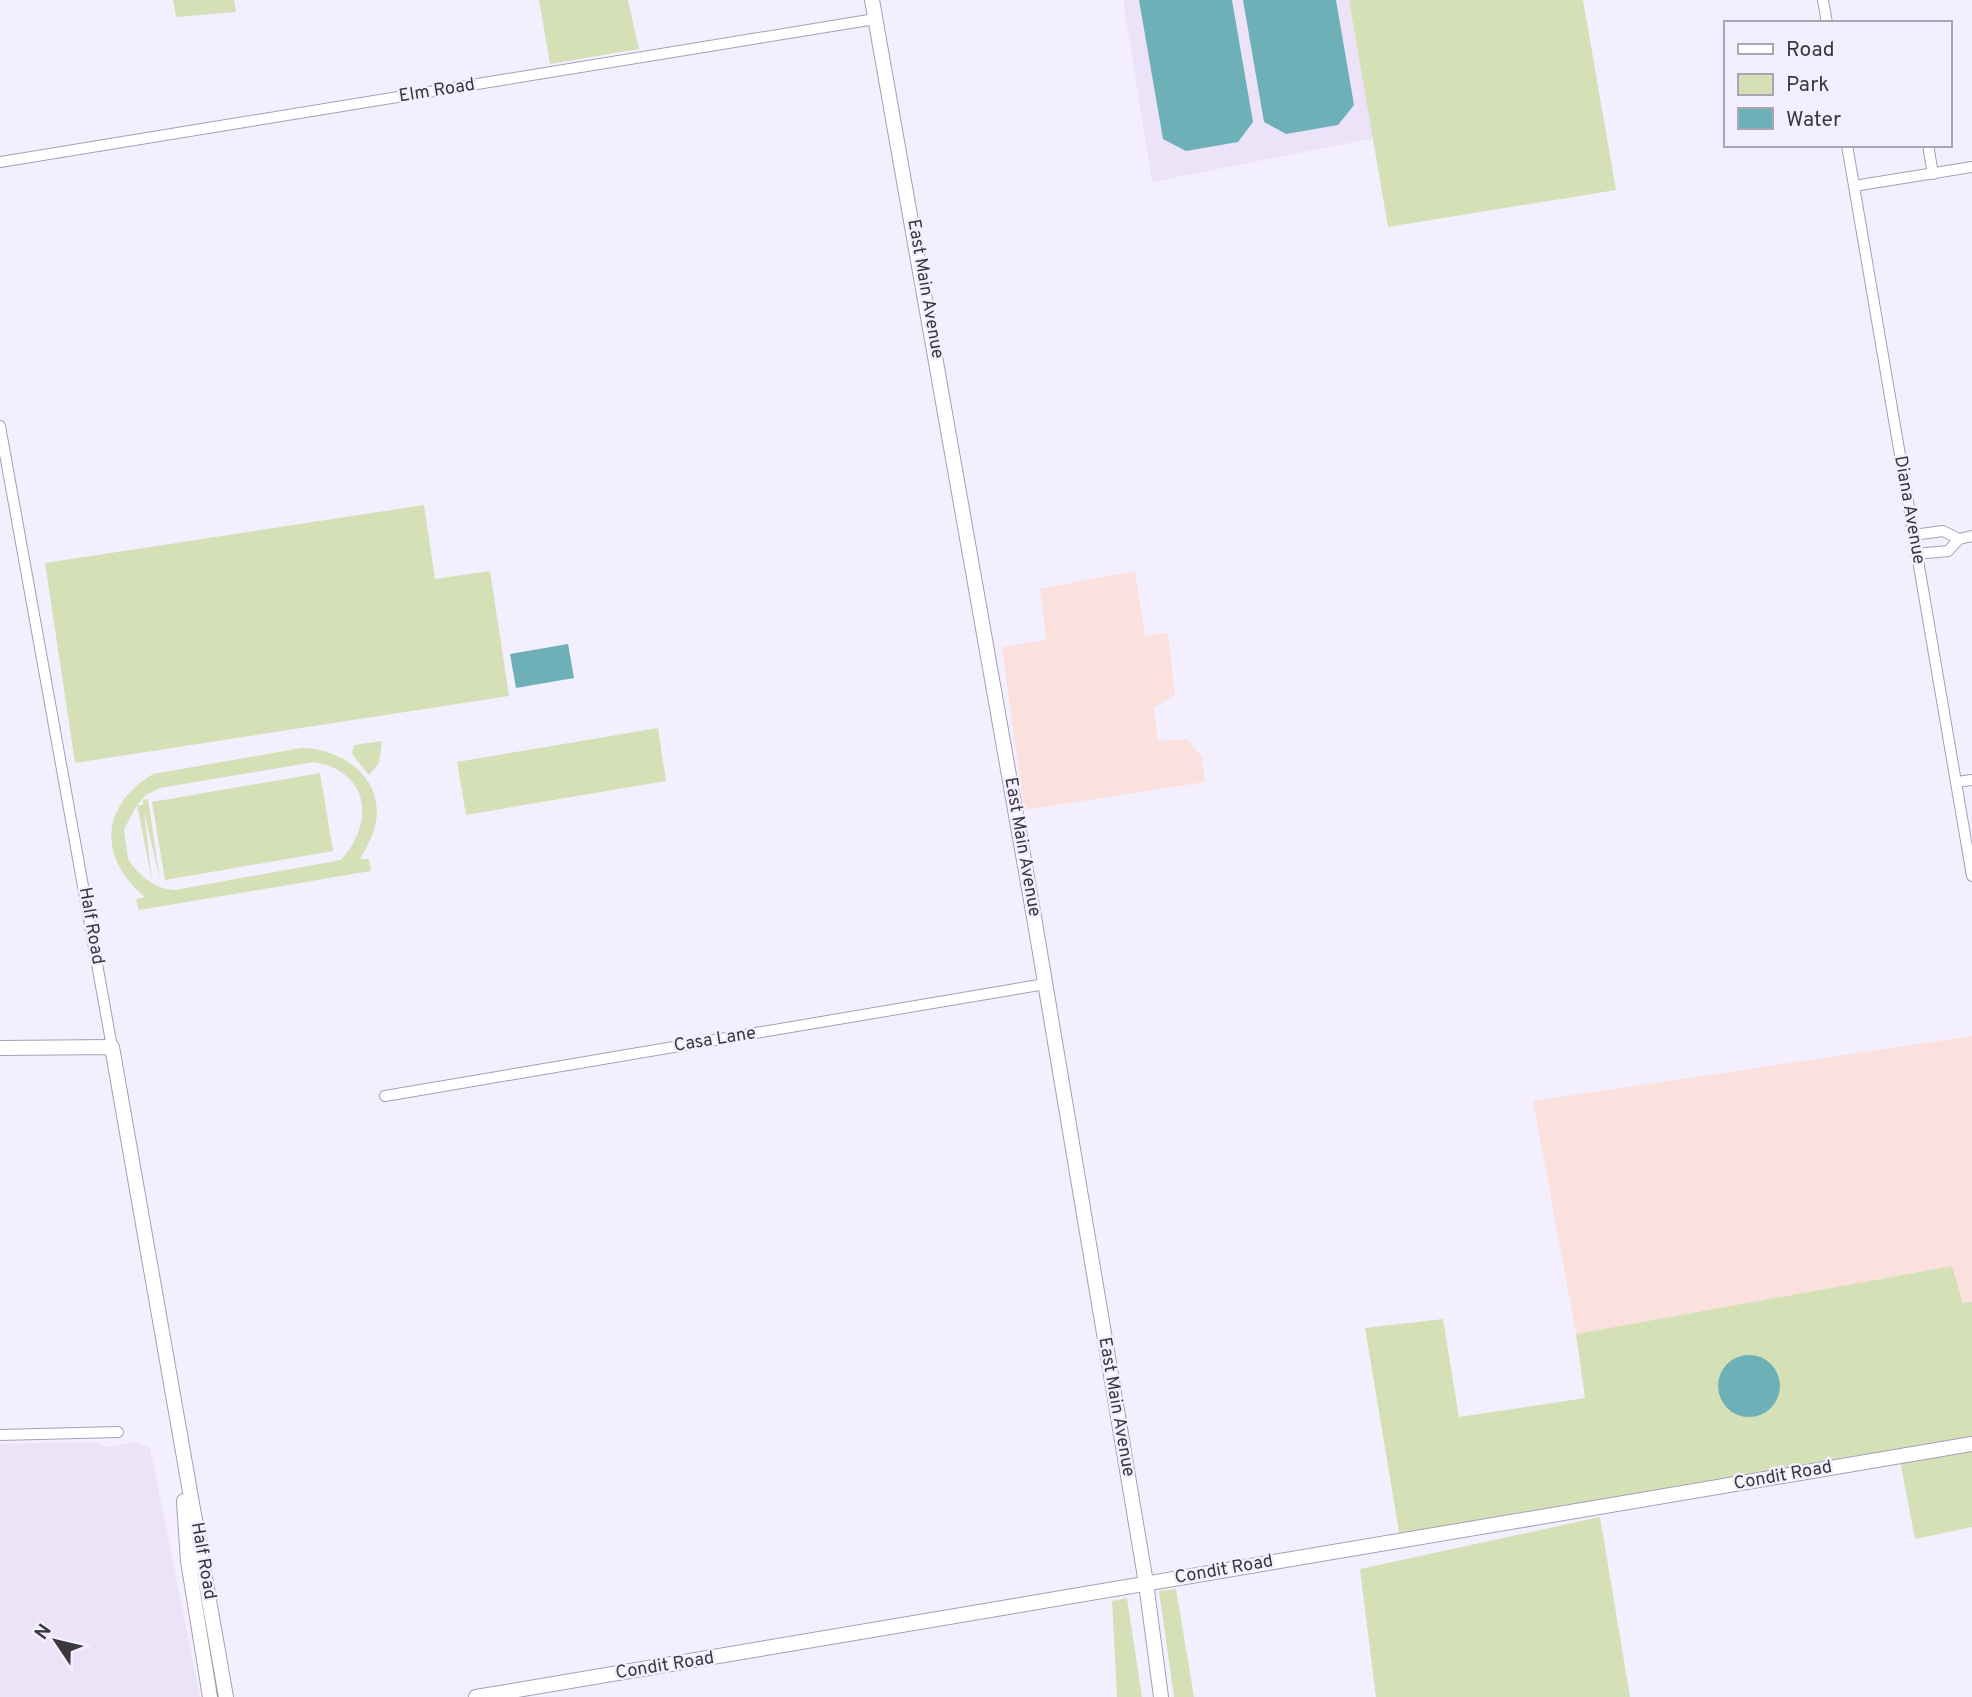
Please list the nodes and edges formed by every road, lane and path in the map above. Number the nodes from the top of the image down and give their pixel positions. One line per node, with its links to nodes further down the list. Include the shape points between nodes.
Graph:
1 (872, 0): 3 (street, East Main Avenue)
2 (1823, 0): 4 (street)
3 (875, 19): 7 (street, Elm Road); 19 (street, East Main Avenue)
4 (1827, 21)
5 (1847, 147): 10 (street, Diana Avenue)
6 (1928, 147): 9 (street)
7 (0, 162)
8 (1972, 167): 9 (street)
9 (1933, 174): 10 (street)
10 (1854, 186): 12 (street, Diana Avenue)
11 (0, 426): 20 (street, Half Road)
12 (1913, 535): 14 (street, via 1943,531); 15 (street, Diana Avenue)
13 (1972, 536): 14 (street)
14 (1959, 539): 15 (street, via 1948,551)
15 (1916, 554): 17 (street, Diana Avenue)
16 (1972, 780): 17 (street)
17 (1956, 782): 18 (street, Diana Avenue)
18 (1972, 876)
19 (1045, 984): 22 (street, Casa Lane); 27 (street, East Main Avenue)
20 (112, 1047): 21 (street); 23 (street, Half Road)
21 (0, 1048)
22 (385, 1096)
23 (180, 1426): 28 (street, Half Road, via 188,1560); 29 (street, Half Road)
24 (118, 1432): 25 (street)
25 (0, 1436)
26 (1972, 1444): 27 (street, Condit Road)
27 (1146, 1583): 30 (street, Condit Road); 31 (street, East Main Avenue)
28 (210, 1697)
29 (226, 1697)
30 (476, 1697)
31 (1161, 1697)

